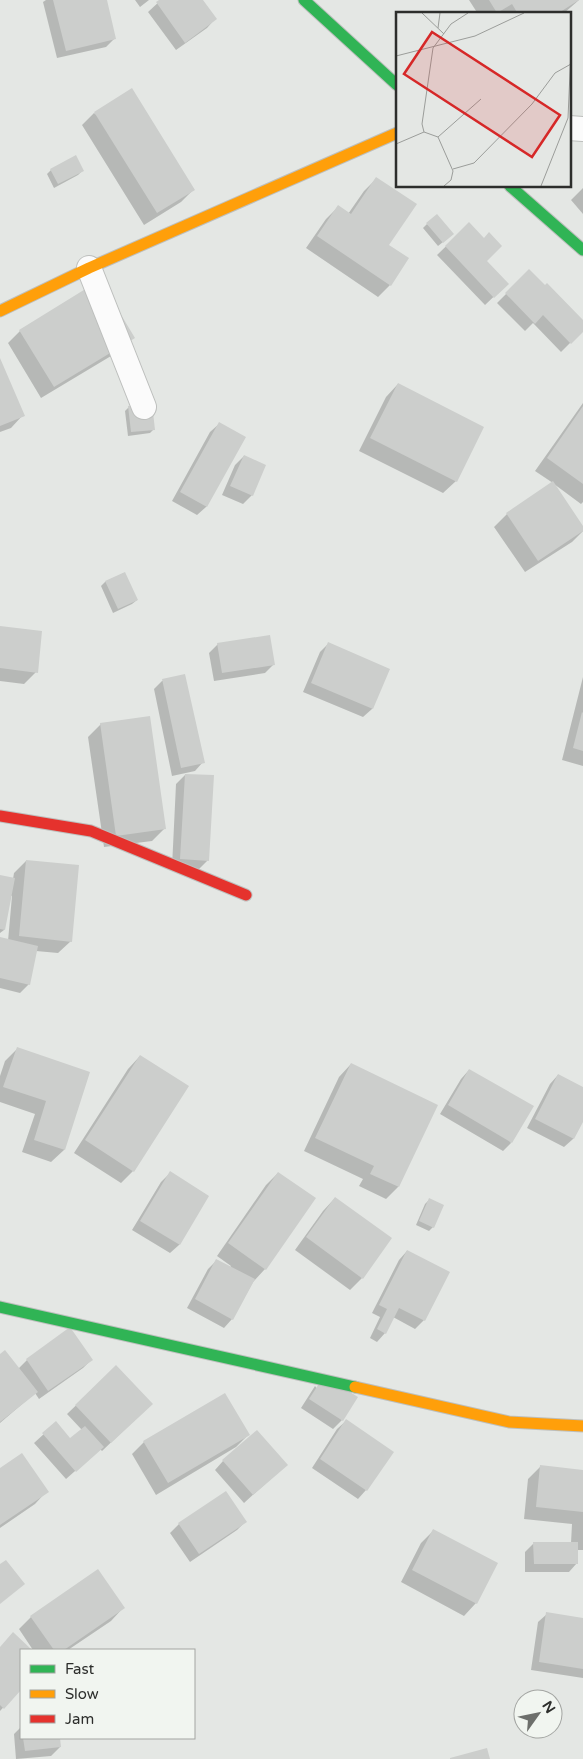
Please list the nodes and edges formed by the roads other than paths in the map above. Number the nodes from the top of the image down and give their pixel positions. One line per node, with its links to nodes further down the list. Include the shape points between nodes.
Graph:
1 (304, 0): 2 (street)
2 (396, 84)
3 (570, 128): 4 (street)
4 (583, 129)
5 (396, 132): 8 (street)
6 (512, 188): 7 (street)
7 (583, 250)
8 (89, 268): 9 (street); 10 (street)
9 (0, 311)
10 (144, 407)
11 (0, 816): 12 (street, via 91,831)
12 (246, 895)
13 (0, 1307): 14 (street, via 509,1422)
14 (583, 1426)

